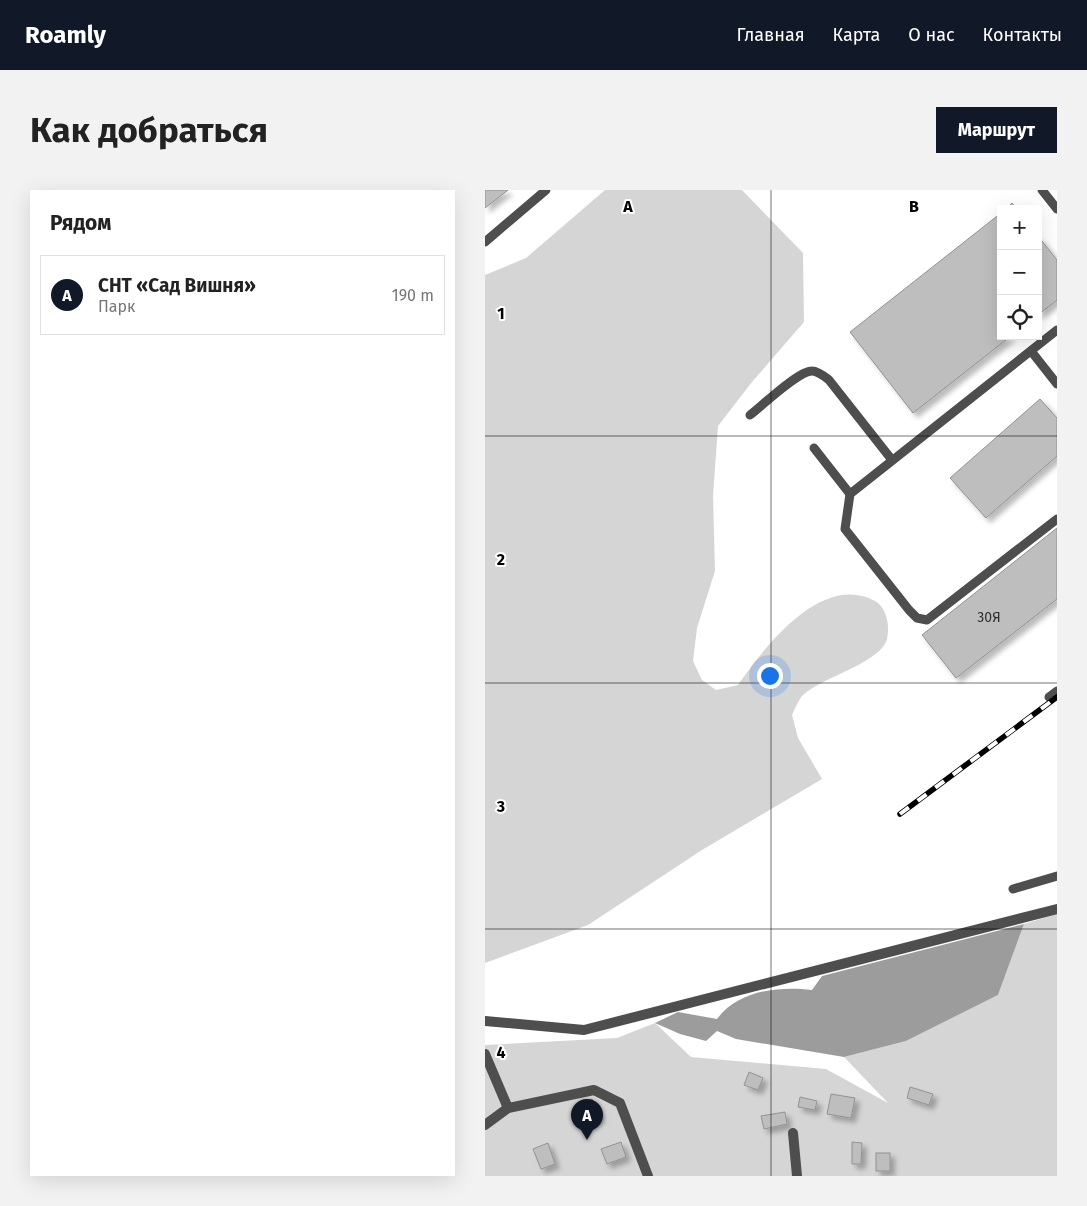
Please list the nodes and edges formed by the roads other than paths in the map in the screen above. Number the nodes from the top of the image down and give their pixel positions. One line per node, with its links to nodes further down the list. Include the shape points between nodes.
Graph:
1 (547, 190): 4 (lane)
2 (1042, 190): 3 (lane)
3 (1057, 209)
4 (485, 242)
5 (1057, 330): 6 (lane)
6 (1031, 351): 7 (lane); 10 (lane)
7 (1057, 384)
8 (750, 415): 10 (lane, via 799,377 810,371 819,373 829,380)
9 (814, 448): 11 (lane)
10 (892, 460): 11 (lane)
11 (850, 494): 12 (lane, via 845,530 909,610 917,618 927,620)
12 (1057, 519)
13 (1057, 691): 14 (lane)
14 (1049, 697)
15 (1057, 876): 16 (lane)
16 (1013, 889)
17 (1057, 908): 18 (street, via 584,1030)
18 (485, 1021)
19 (485, 1054): 20 (street)
20 (508, 1108): 21 (street); 23 (street, via 594,1090 619,1102)
21 (485, 1125)
22 (793, 1134): 24 (street)
23 (648, 1176)
24 (797, 1176)

